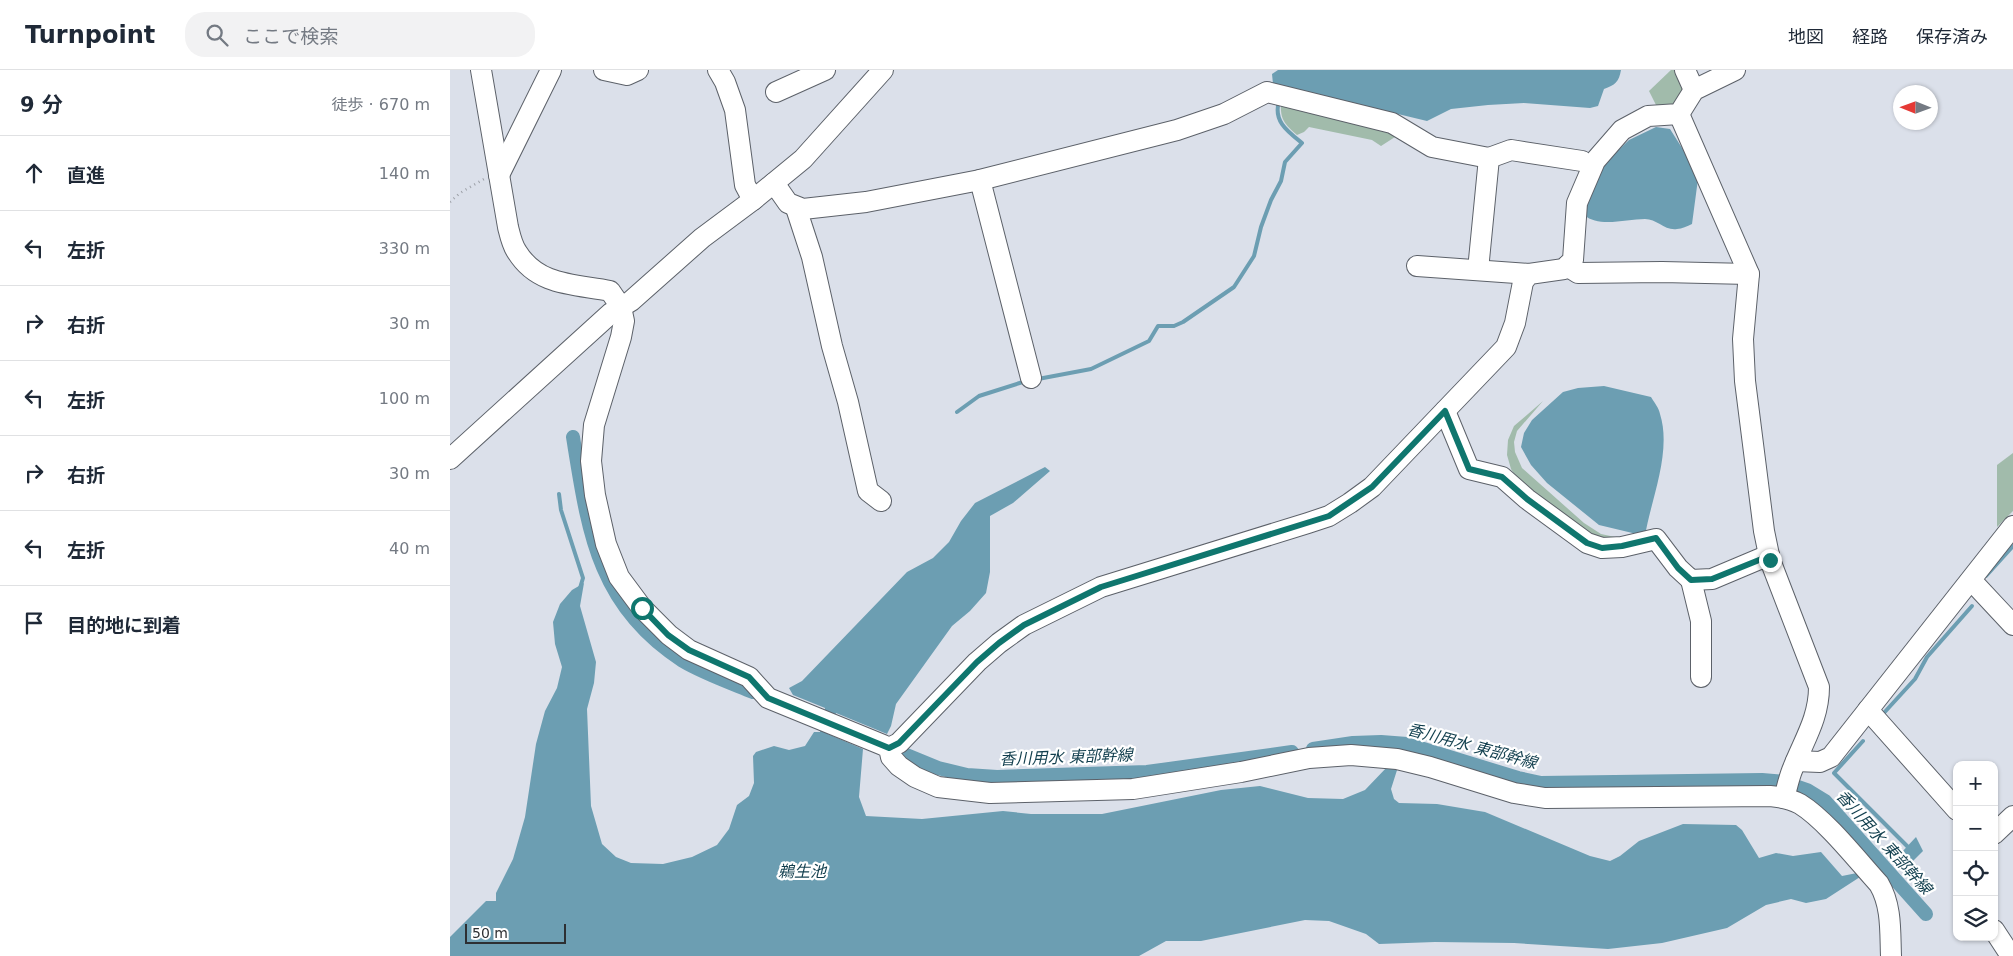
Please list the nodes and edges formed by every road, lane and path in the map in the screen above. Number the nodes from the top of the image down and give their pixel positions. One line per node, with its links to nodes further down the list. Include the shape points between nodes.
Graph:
1 (481, 70): 16 (street)
2 (551, 70): 16 (street)
3 (604, 70): 4 (street, via 627,75)
4 (638, 70)
5 (718, 70): 19 (street, via 735,110 745,185)
6 (825, 70): 11 (street)
7 (1686, 70): 10 (street)
8 (1735, 70): 10 (street)
9 (878, 72): 18 (street, via 803,158)
10 (1694, 90): 12 (street)
11 (776, 92)
12 (1679, 114): 13 (street, via 1648,116); 27 (street)
13 (1622, 130): 15 (street); 22 (street, via 1595,161 1577,202)
14 (1489, 158): 15 (street, via 1511,150); 17 (street, via 1432,147 1392,123 1267,92 1224,114 1177,130); 25 (street)
15 (1582, 161): 22 (street, via 1572,199)
16 (499, 173): 20 (path, via 460,193); 28 (street, via 508,227 516,251 532,271 555,282 610,291)
17 (980, 180): 21 (street, via 866,202); 29 (street)
18 (774, 183): 19 (street); 21 (street, via 788,203)
19 (753, 200): 28 (street, via 702,238)
20 (450, 202)
21 (796, 208): 32 (street, via 812,257 868,491)
22 (1576, 219): 24 (street, via 1573,260)
23 (1416, 266): 25 (street)
24 (1568, 266): 26 (street); 27 (street, via 1578,274)
25 (1478, 270): 26 (street)
26 (1530, 274): 30 (street, via 1523,282 1515,323 1506,347)
27 (1749, 274): 34 (street, via 1743,339 1745,381)
28 (621, 307): 31 (street); 40 (street, via 624,321 621,337 594,425 591,461 606,544 619,577 642,608 668,635 689,650 749,677 768,698)
29 (1031, 378)
30 (1445, 411): 35 (street, via 1469,469 1502,477 1587,543 1602,548 1656,538); 40 (street, via 1372,487 1329,516 1101,587 1024,625 977,662 899,743)
31 (450, 459)
32 (881, 501)
33 (2013, 526): 36 (street)
34 (1769, 556): 35 (street, via 1712,579); 41 (street, via 1819,687 1815,720)
35 (1691, 580): 38 (street, via 1701,621)
36 (1971, 580): 37 (street); 39 (street)
37 (2013, 625)
38 (1701, 677)
39 (1868, 710): 41 (street, via 1831,758 1820,762); 43 (street)
40 (886, 747): 42 (street, via 899,766 915,777 938,787 990,793 1133,789 1309,758 1351,755 1397,759 1514,793 1545,798)
41 (1796, 761): 42 (street)
42 (1784, 798): 47 (street, via 1815,815 1880,884 1889,911)
43 (1953, 806)
44 (2013, 816): 45 (street)
45 (1998, 830)
46 (1998, 936): 48 (street)
47 (1891, 956)
48 (2011, 956)

